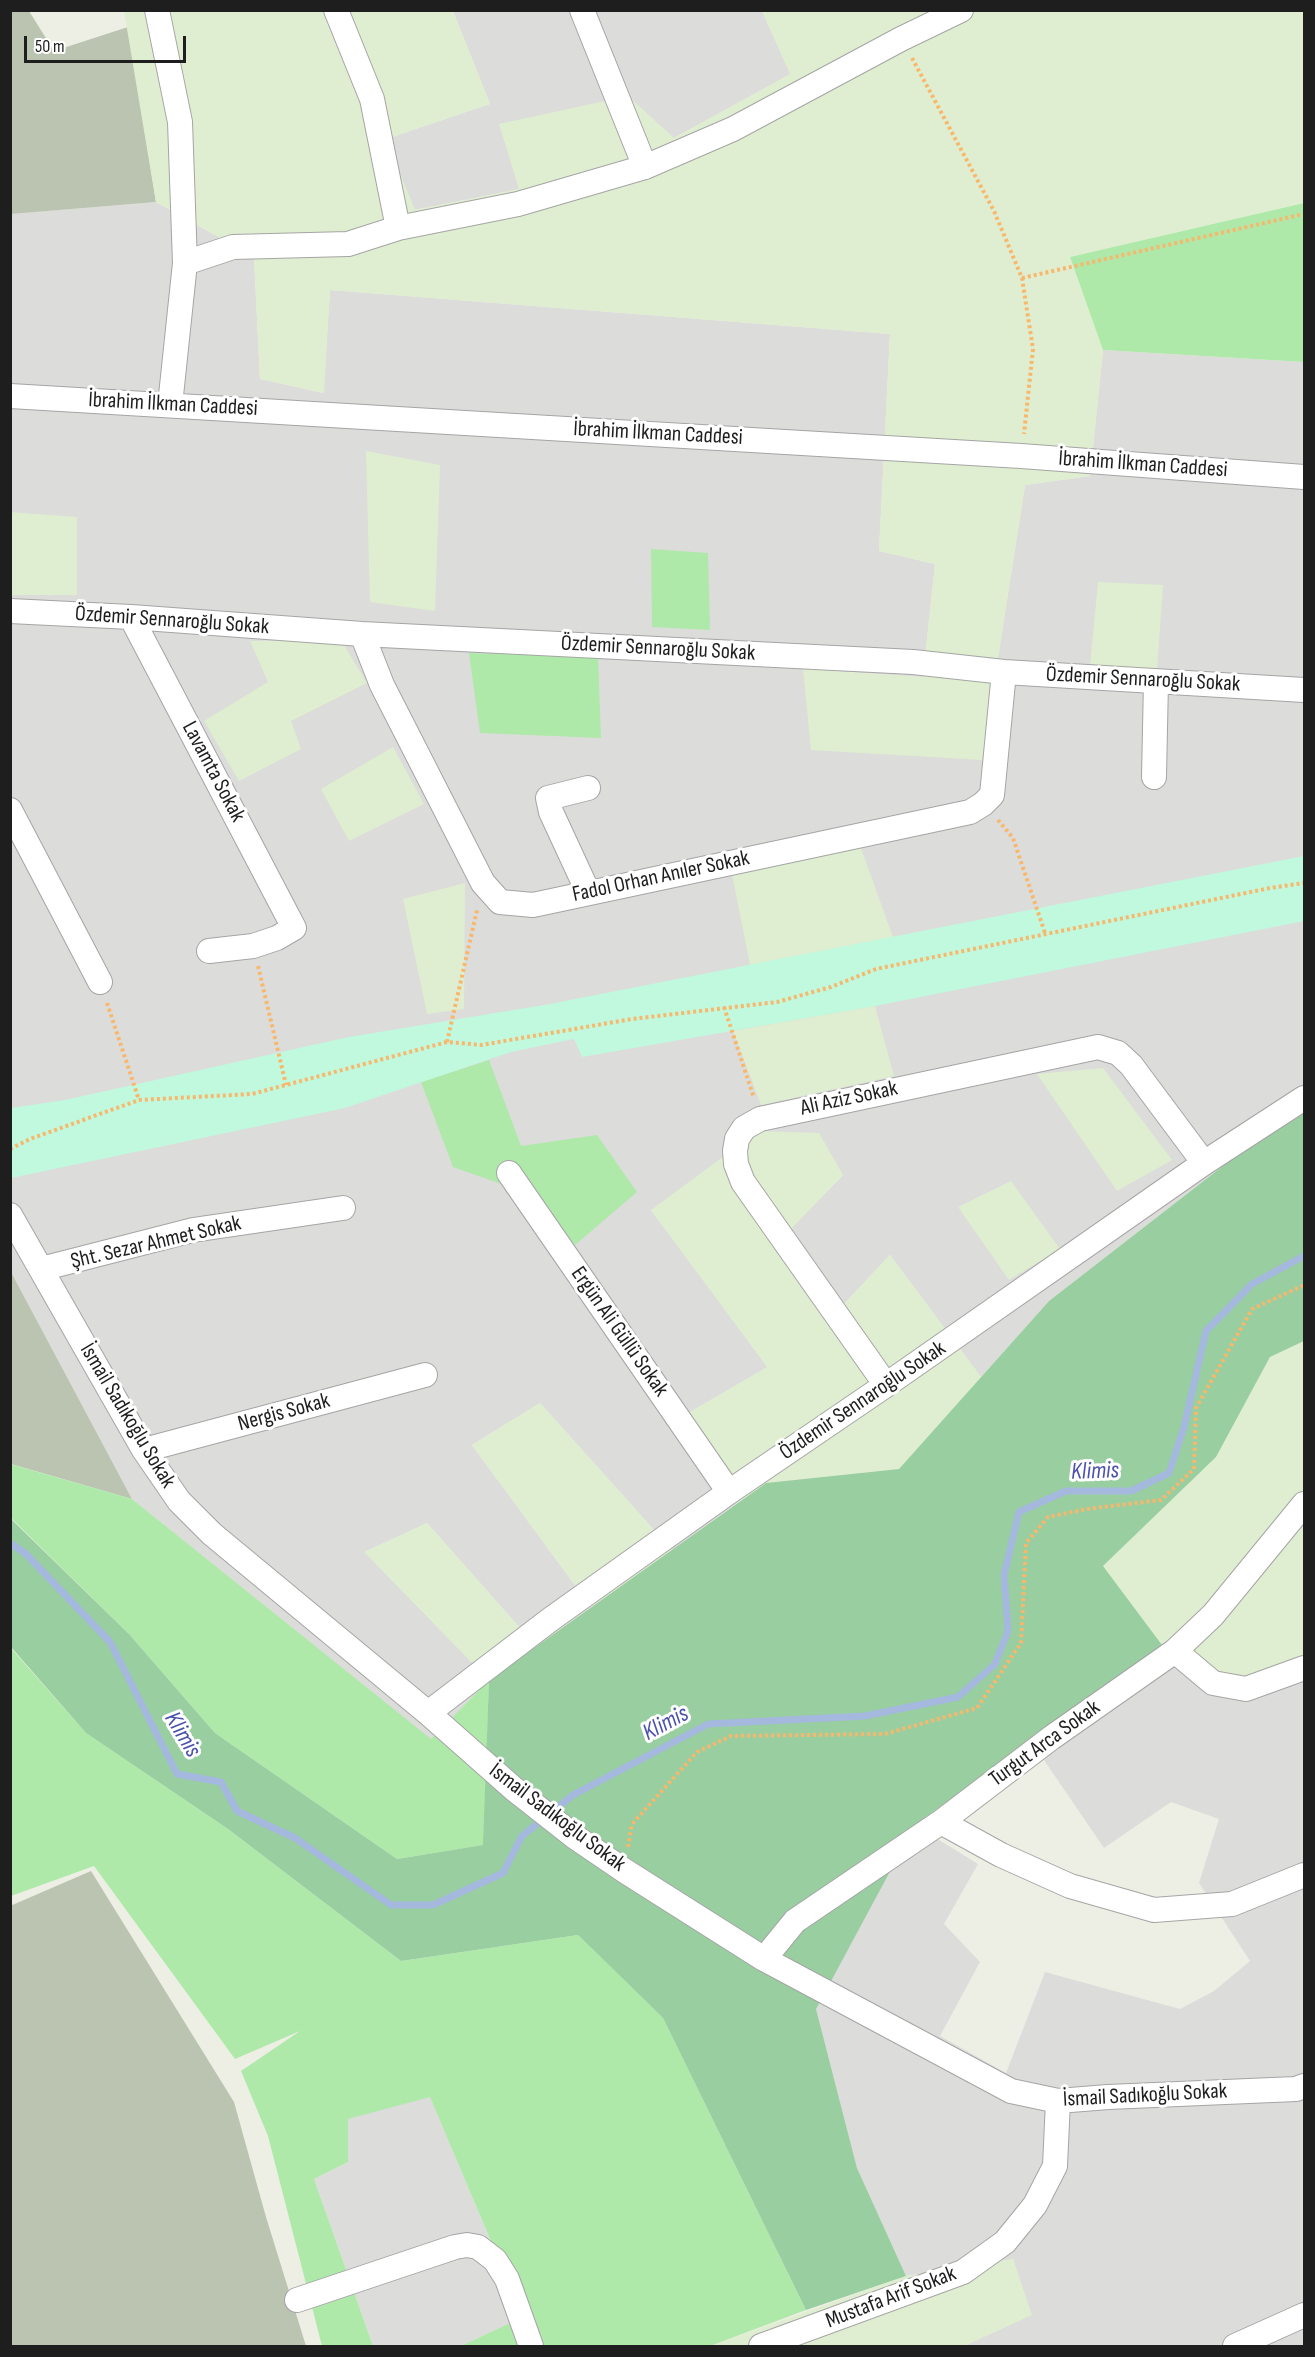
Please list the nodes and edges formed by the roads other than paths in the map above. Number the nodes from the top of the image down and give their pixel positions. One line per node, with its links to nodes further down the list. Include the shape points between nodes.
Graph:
1 (157, 10): 7 (street, via 180,122)
2 (336, 10): 6 (street, via 372,99)
3 (582, 10): 5 (street)
4 (961, 10): 5 (street, via 733,129)
5 (645, 167): 6 (street, via 518,204)
6 (399, 228): 7 (street, via 348,244 233,247)
7 (185, 263): 9 (street)
8 (10, 396): 9 (street, İbrahim İlkman Caddesi)
9 (170, 405): 10 (street, İbrahim İlkman Caddesi, via 1022,456)
10 (1305, 477)
11 (10, 611): 12 (street, Özdemir Sennaroğlu Sokak)
12 (131, 617): 13 (street, Özdemir Sennaroğlu Sokak); 21 (street, Lavamta Sokak, via 294,928 253,946)
13 (362, 634): 14 (street, Özdemir Sennaroğlu Sokak, via 914,662); 20 (street, Fadol Orhan Anıler Sokak, via 382,685 483,883 500,902 533,904)
14 (1004, 672): 15 (street, Özdemir Sennaroğlu Sokak); 20 (street, Fadol Orhan Anıler Sokak, via 992,795 970,812)
15 (1156, 681): 16 (street, Özdemir Sennaroğlu Sokak); 17 (street)
16 (1305, 690)
17 (1154, 777)
18 (588, 788): 20 (street, via 548,798 550,812)
19 (10, 810): 22 (street)
20 (588, 892)
21 (209, 951)
22 (100, 982)
23 (1305, 1098): 24 (street, Özdemir Sennaroğlu Sokak)
24 (1204, 1163): 30 (street, Özdemir Sennaroğlu Sokak); 30 (street, Ali Aziz Sokak, via 1131,1065 1118,1053 1098,1047 760,1119 744,1128 737,1139 736,1164 743,1182)
25 (509, 1173): 32 (street, Ergün Ali Güllü Sokak)
26 (343, 1208): 28 (street, Şht. Sezar Ahmet Sokak, via 193,1230)
27 (10, 1215): 28 (street, İsmail Sadıkoğlu Sokak)
28 (41, 1269): 31 (street, İsmail Sadıkoğlu Sokak)
29 (425, 1375): 31 (street, Nergis Sokak)
30 (886, 1385): 32 (street, Özdemir Sennaroğlu Sokak)
31 (144, 1450): 36 (street, İsmail Sadıkoğlu Sokak, via 179,1501 212,1534)
32 (729, 1492): 36 (street, Özdemir Sennaroğlu Sokak)
33 (1305, 1504): 34 (street, Turgut Arca Sokak, via 1213,1615)
34 (1175, 1651): 35 (street, via 1213,1683 1246,1689); 37 (street, Turgut Arca Sokak)
35 (1305, 1668)
36 (428, 1713): 39 (street, İsmail Sadıkoğlu Sokak, via 575,1838)
37 (941, 1822): 38 (street, via 1070,1886 1154,1910 1232,1904); 39 (street, Turgut Arca Sokak, via 795,1921)
38 (1305, 1875)
39 (764, 1959): 41 (street, İsmail Sadıkoğlu Sokak, via 1011,2091)
40 (1305, 2086): 41 (street, İsmail Sadıkoğlu Sokak)
41 (1058, 2101): 45 (street, Mustafa Arif Sokak, via 1055,2166 1035,2205 1005,2242 963,2272)
42 (297, 2300): 44 (street, via 455,2247 478,2247 495,2260 507,2279)
43 (1305, 2315): 46 (street)
44 (531, 2346)
45 (760, 2346)
46 (1235, 2346)

